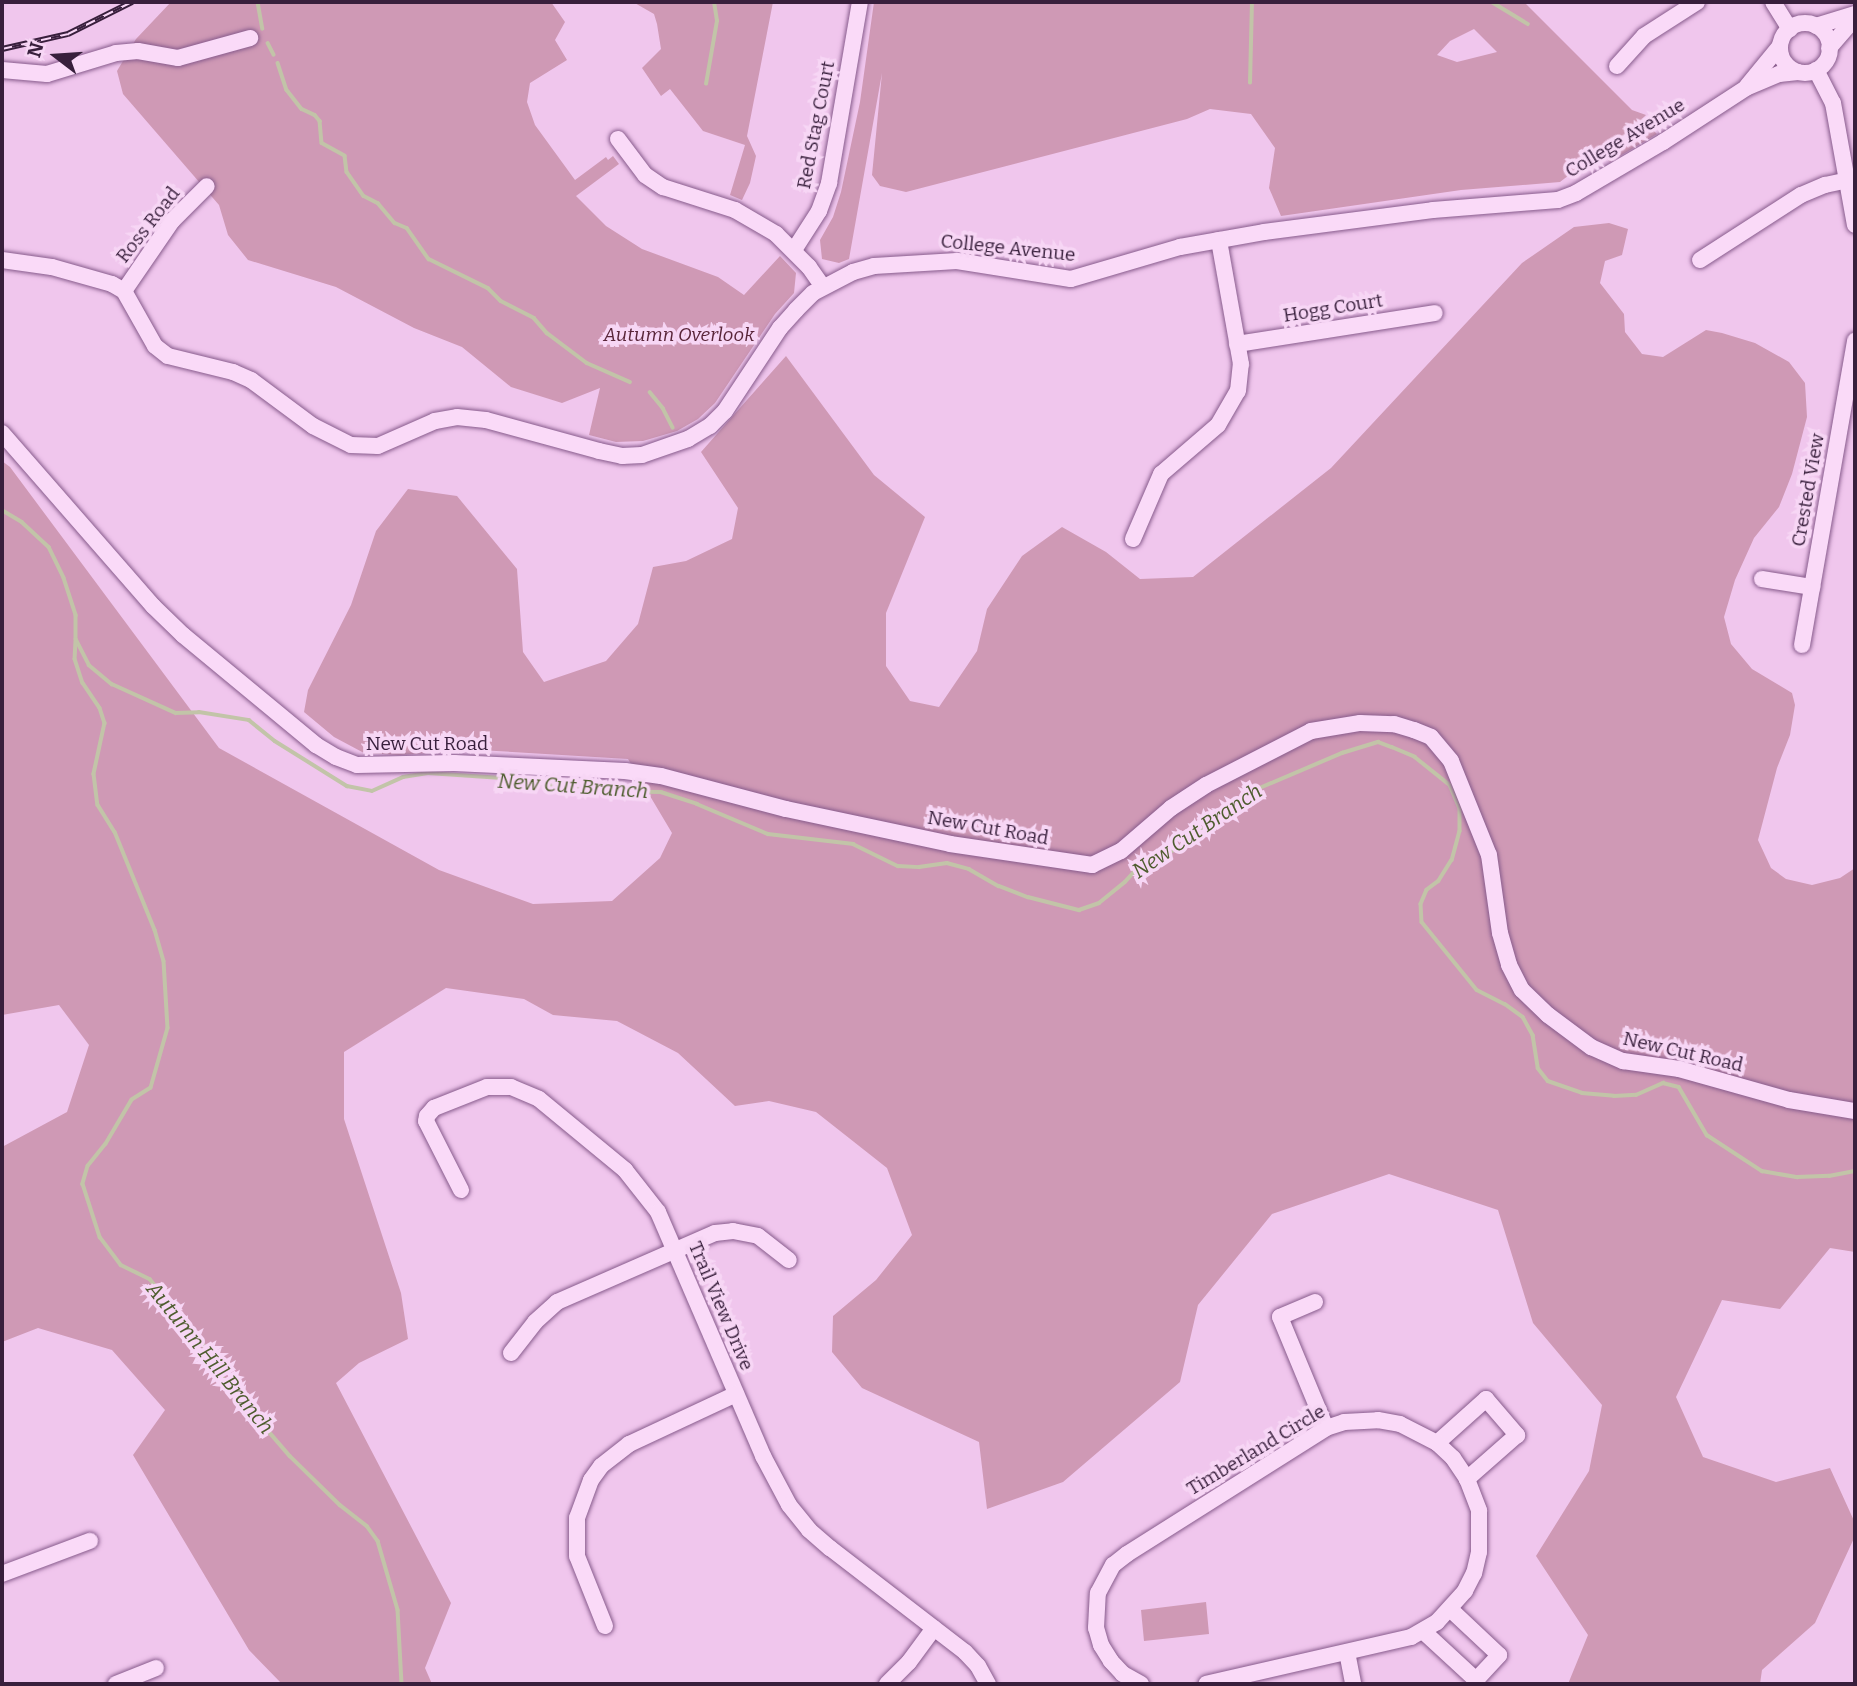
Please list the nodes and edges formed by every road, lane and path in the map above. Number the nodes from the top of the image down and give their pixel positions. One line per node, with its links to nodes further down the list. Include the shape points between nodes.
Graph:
1 (860, 2): 20 (street, Red Stag Court, via 828,183 819,211)
2 (1697, 2): 10 (street, via 1644,36)
3 (1773, 2): 6 (street)
4 (1855, 16): 5 (street); 9 (street)
5 (1816, 26): 6 (street, via 1801,23); 9 (street)
6 (1790, 29): 8 (street, College Avenue)
7 (250, 38): 11 (street, via 178,58 138,51 47,74)
8 (1780, 46): 13 (street, via 1781,57); 14 (street, College Avenue)
9 (1829, 48): 12 (street, via 1828,57)
10 (1617, 65)
11 (2, 70)
12 (1816, 70): 13 (street, College Avenue); 16 (street, via 1833,103)
13 (1798, 72): 14 (street, College Avenue, via 1779,74)
14 (1746, 88): 19 (street, College Avenue, via 1598,181 1558,200 1433,210)
15 (618, 139): 20 (street, via 645,175 663,187 735,210)
16 (1848, 180): 18 (street); 22 (street, via 1801,195)
17 (207, 186): 24 (street, Ross Road, via 173,221)
18 (1855, 225)
19 (1219, 240): 23 (street, College Avenue, via 1071,279 986,264 923,262 864,269); 27 (street)
20 (794, 250): 23 (street)
21 (2, 260): 24 (street, via 100,278)
22 (1700, 260)
23 (823, 287): 24 (street, College Avenue, via 780,328 710,426 664,449 622,456 486,420 457,417 435,421 378,446 351,444 313,426 251,380 168,356 155,346)
24 (124, 291)
25 (1428, 318): 27 (street, Hogg Court)
26 (1855, 341): 31 (street, Crested View)
27 (1237, 344): 29 (street, via 1241,378 1234,401 1218,425 1161,474)
28 (2, 433): 33 (street, New Cut Road, via 183,635 316,745 357,765 454,763 661,776 950,844 1091,865 1121,851 1206,785 1311,731 1360,723 1414,730 1431,737 1451,761 1489,855 1508,965 1522,990 1548,1015 1591,1047 1623,1061 1688,1071 1789,1100)
29 (1133, 539)
30 (1762, 579): 31 (street)
31 (1812, 587): 32 (street, Crested View)
32 (1802, 645)
33 (1855, 1111)
34 (461, 1191): 35 (street, Trail View Drive, via 427,1116 434,1108 487,1087 511,1087 539,1099 625,1170 658,1212)
35 (675, 1250): 36 (street, via 715,1233 733,1231 768,1242); 38 (street, via 557,1303); 39 (street, Trail View Drive)
36 (789, 1260)
37 (1315, 1302): 40 (street, via 1280,1317)
38 (511, 1353)
39 (736, 1394): 46 (street, via 629,1444 591,1480 577,1518 577,1556); 47 (street, Trail View Drive, via 776,1483 809,1530)
40 (1326, 1428): 41 (street, Timberland Circle, via 1378,1420 1400,1424); 54 (street, Timberland Circle, via 1114,1565 1098,1593 1096,1628 1111,1661)
41 (1437, 1443): 42 (street, Timberland Circle); 42 (street, via 1486,1399 1517,1435)
42 (1467, 1479): 45 (street, Timberland Circle, via 1479,1511 1479,1552 1470,1582)
43 (90, 1541): 44 (street)
44 (2, 1574)
45 (1450, 1609): 48 (street, Timberland Circle); 48 (street, via 1499,1655 1475,1680)
46 (606, 1626)
47 (934, 1628): 52 (street); 53 (street, Trail View Drive, via 972,1659)
48 (1424, 1632): 49 (street, Timberland Circle)
49 (1347, 1652): 55 (street, Timberland Circle); 56 (street)
50 (156, 1668): 51 (street)
51 (116, 1684)
52 (887, 1684)
53 (988, 1684)
54 (1141, 1684)
55 (1206, 1684)
56 (1353, 1684)

